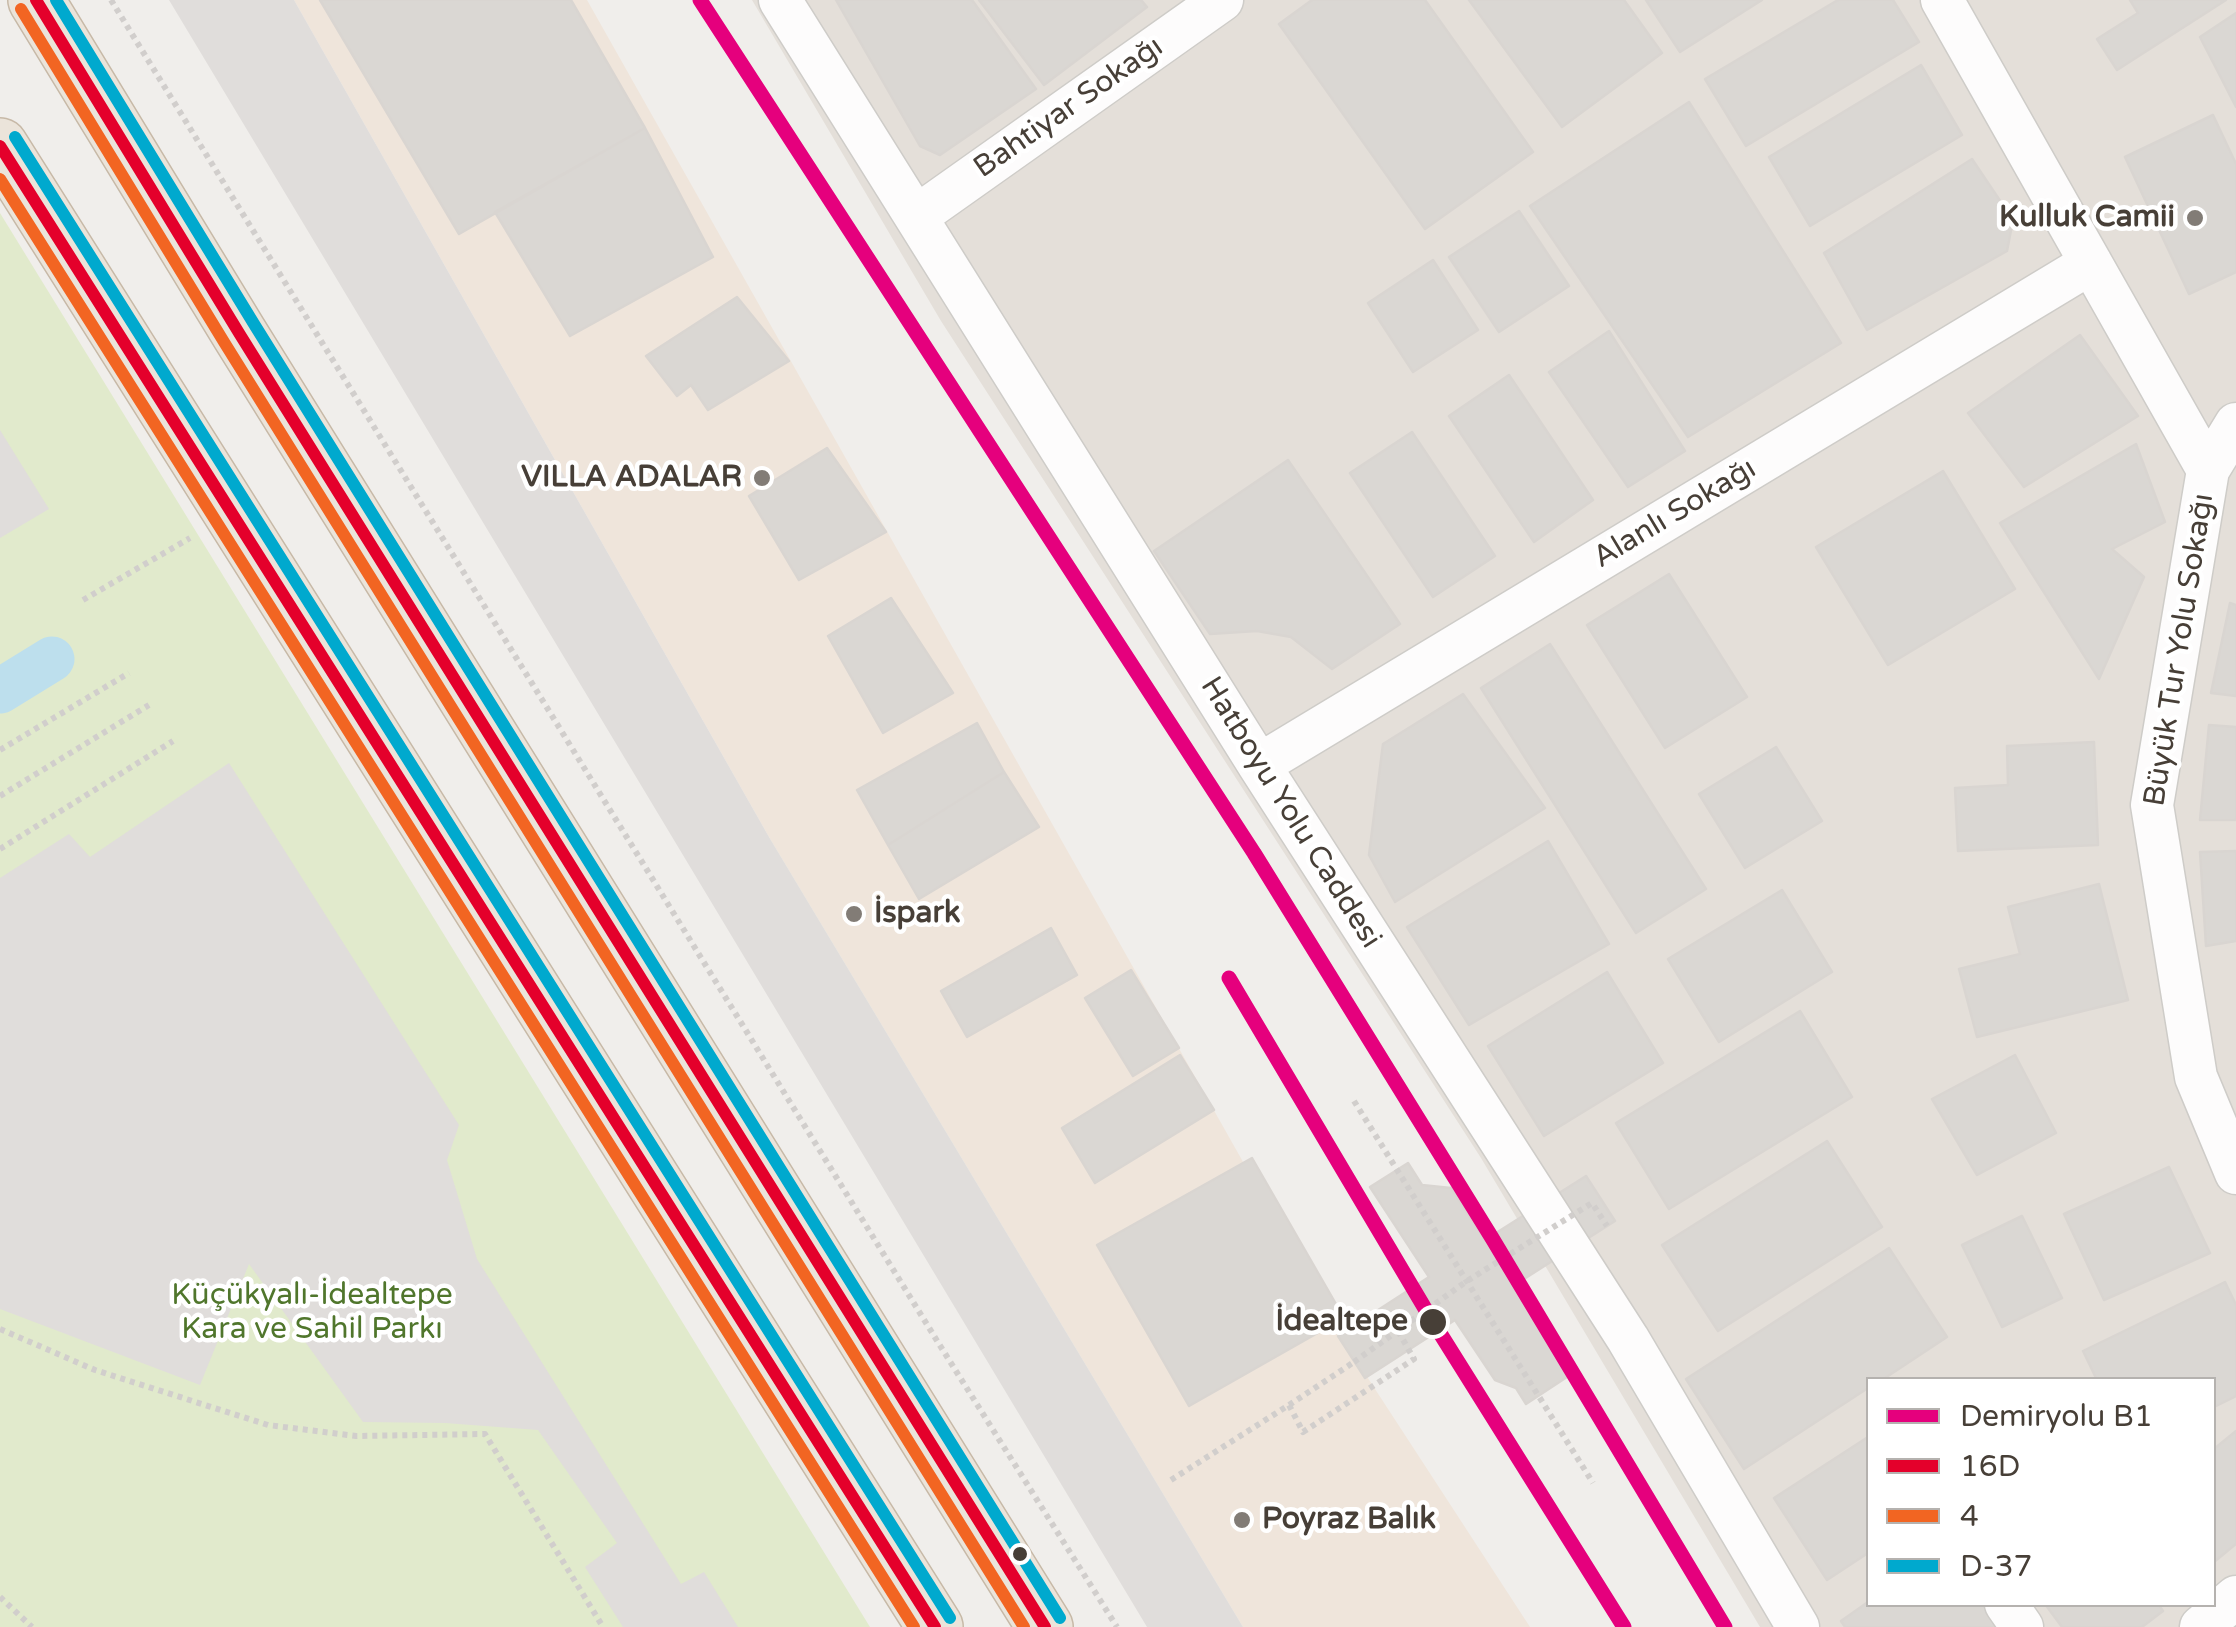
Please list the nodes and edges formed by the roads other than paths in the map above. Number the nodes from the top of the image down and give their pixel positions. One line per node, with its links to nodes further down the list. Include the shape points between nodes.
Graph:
1 (36, 0): 14 (highway)
2 (780, 0): 6 (street, Hatboyu Yolu Caddesi)
3 (1942, 0): 7 (street)
4 (1206, 4): 6 (street, Bahtiyar Sokağı)
5 (0, 146): 13 (highway)
6 (916, 216): 10 (street, Hatboyu Yolu Caddesi)
7 (2091, 262): 9 (street); 10 (street, Alanlı Sokağı)
8 (2236, 424): 9 (street, Büyük Tur Yolu Sokağı)
9 (2208, 470): 11 (street, Büyük Tur Yolu Sokağı, via 2152,805 2196,1077)
10 (1259, 765): 15 (street, Hatboyu Yolu Caddesi, via 1628,1339)
11 (2236, 1174)
12 (2236, 1597): 16 (street)
13 (935, 1627)
14 (1045, 1627)
15 (1798, 1627)
16 (2200, 1627)

